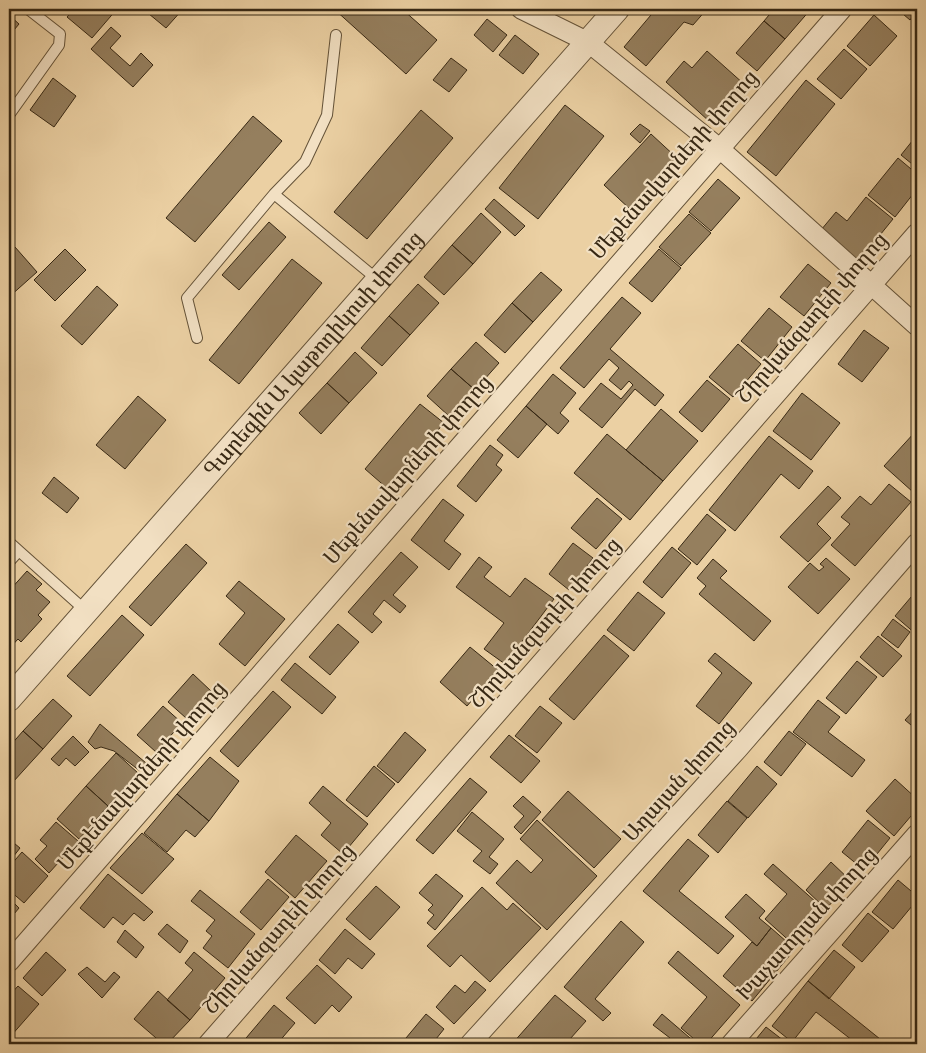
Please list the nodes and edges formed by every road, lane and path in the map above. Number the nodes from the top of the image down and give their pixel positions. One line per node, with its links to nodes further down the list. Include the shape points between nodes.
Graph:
1 (28, 9): 7 (lane, via 60,34 59,45)
2 (521, 9): 6 (street)
3 (617, 9): 6 (street, Գարեգին Ա կաթողիկոսի փողոց)
4 (842, 9): 8 (street, Մեքենավարների փողոց)
5 (336, 35): 9 (lane, via 327,115 305,162)
6 (588, 42): 8 (street); 11 (street, Գարեգին Ա կաթողիկոսի փողոց)
7 (9, 115)
8 (718, 148): 12 (street); 22 (street, Մեքենավարների փողոց)
9 (274, 194): 11 (lane); 14 (lane, via 187,298)
10 (917, 232): 12 (street, Շիրվանզադեի փողոց)
11 (378, 280): 19 (street, Գարեգին Ա կաթողիկոսի փողոց)
12 (870, 286): 13 (street); 23 (street, Շիրվանզադեի փողոց)
13 (917, 326)
14 (197, 338)
15 (9, 542): 17 (lane)
16 (917, 543): 24 (street, Աղայան փողոց, via 738,749)
17 (19, 550): 18 (lane); 19 (lane)
18 (9, 562)
19 (86, 611): 20 (street, Գարեգին Ա կաթողիկոսի փողոց)
20 (9, 699)
21 (917, 834): 25 (street, Խաչատրյան փողոց)
22 (9, 962)
23 (208, 1044)
24 (470, 1044)
25 (731, 1044)

